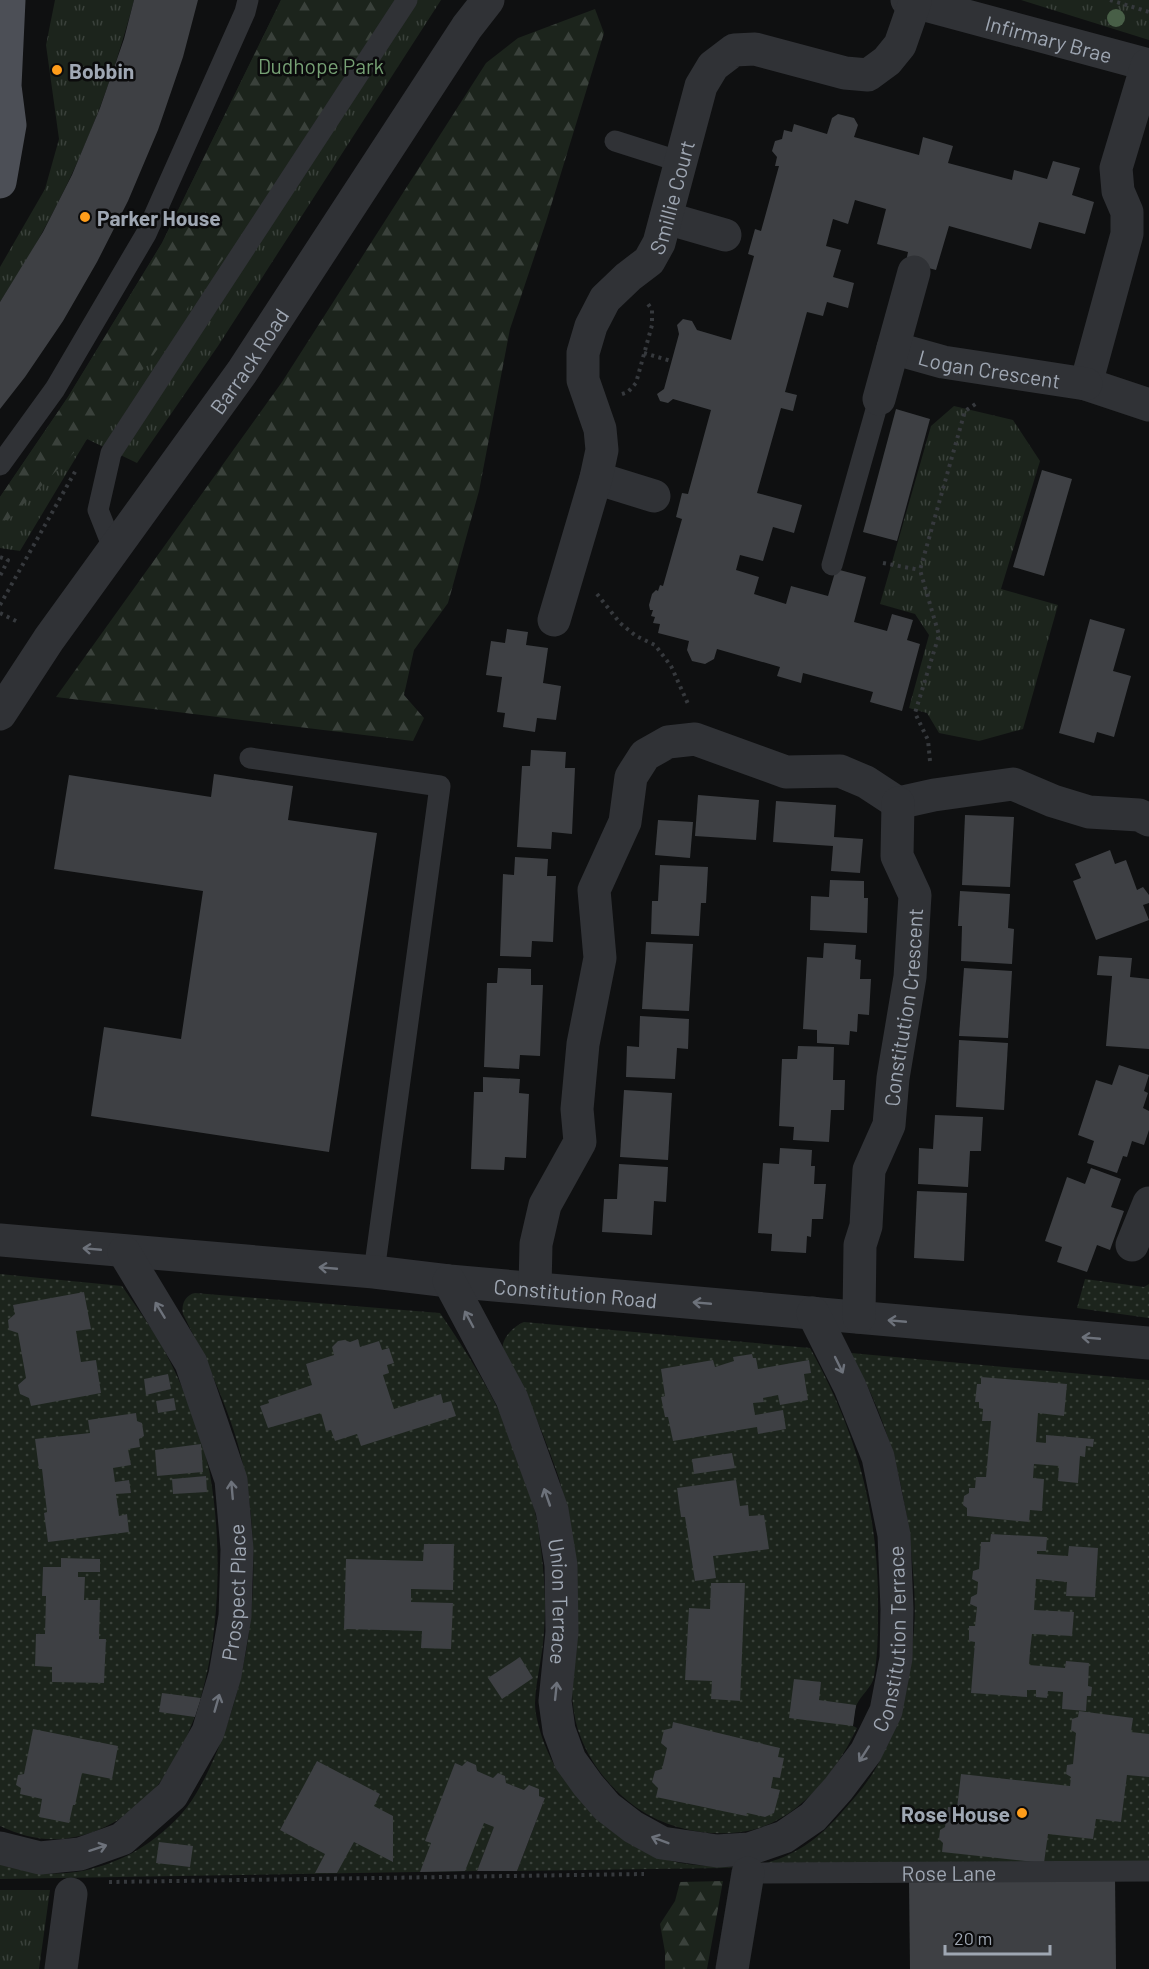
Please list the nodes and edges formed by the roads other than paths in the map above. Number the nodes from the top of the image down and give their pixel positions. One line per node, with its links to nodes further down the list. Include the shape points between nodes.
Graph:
1 (9, 0): 7 (main road)
2 (248, 0): 18 (lane, via 146,234 55,389)
3 (407, 0): 21 (lane, via 111,453 98,510)
4 (488, 0): 21 (street, Barrack Road, via 242,372)
5 (912, 1): 6 (street, Infirmary Brae); 9 (street, Smillie Court, via 900,45 868,75 845,73 755,49 734,50 713,66 701,86)
6 (1148, 65): 15 (street, via 1116,168 1118,191 1127,212 1127,234)
7 (3, 85): 10 (main road, via 10,125)
8 (615, 141): 9 (lane)
9 (681, 162): 11 (street, Smillie Court)
10 (0, 182)
11 (666, 218): 12 (street); 19 (street, Smillie Court, via 649,261 605,299 583,353 583,380 600,429 602,450)
12 (726, 235)
13 (914, 272): 14 (street, Logan Crescent)
14 (893, 348): 15 (street, Logan Crescent, via 943,362); 16 (street, Logan Crescent)
15 (1086, 384): 17 (street, Logan Crescent)
16 (879, 399): 22 (lane)
17 (1149, 405)
18 (0, 465)
19 (596, 478): 20 (street); 23 (street, Smillie Court)
20 (654, 496)
21 (113, 548): 24 (street, Barrack Road)
22 (832, 565)
23 (554, 620)
24 (0, 714)
25 (250, 758): 32 (lane, via 440,786)
26 (898, 803): 27 (street, via 1013,784 1089,812 1140,815); 34 (street, via 840,771 786,772 695,739 668,742 645,755 631,777 625,822 594,890 600,958 583,1044 577,1108 580,1142 545,1204 536,1244); 36 (street, Constitution Crescent, via 897,856 915,895 910,977 889,1125 869,1170 866,1226 860,1245)
27 (1149, 820)
28 (1149, 1203): 30 (street)
29 (0, 1240): 31 (street, Constitution Road, one-way to 29)
30 (1132, 1245)
31 (124, 1252): 32 (street, Constitution Road, one-way to 31); 38 (street, Prospect Place, one-way to 31, via 40,1858 80,1854 122,1839 172,1795 208,1732 225,1675 236,1616 237,1549 231,1480 192,1363)
32 (374, 1272): 33 (street, Constitution Road)
33 (449, 1281): 34 (street, Constitution Road); 39 (street, Union Terrace, one-way to 33, via 662,1843 633,1827 607,1807 570,1760 559,1730 555,1701 562,1610 561,1565 552,1510 512,1399)
34 (535, 1288): 35 (street, Constitution Road, one-way to 34)
35 (813, 1313): 36 (street, Constitution Road); 39 (street, Constitution Terrace, one-way to 39, via 878,1457 894,1535 896,1658 886,1711 866,1752 813,1816 784,1837 750,1849)
36 (859, 1317): 37 (street, Constitution Road, one-way to 36)
37 (1149, 1343)
38 (0, 1848)
39 (717, 1851)
40 (1149, 1871): 41 (lane, Rose Lane)
41 (748, 1873): 44 (street)
42 (71, 1894): 43 (street)
43 (61, 1969)
44 (732, 1969)

